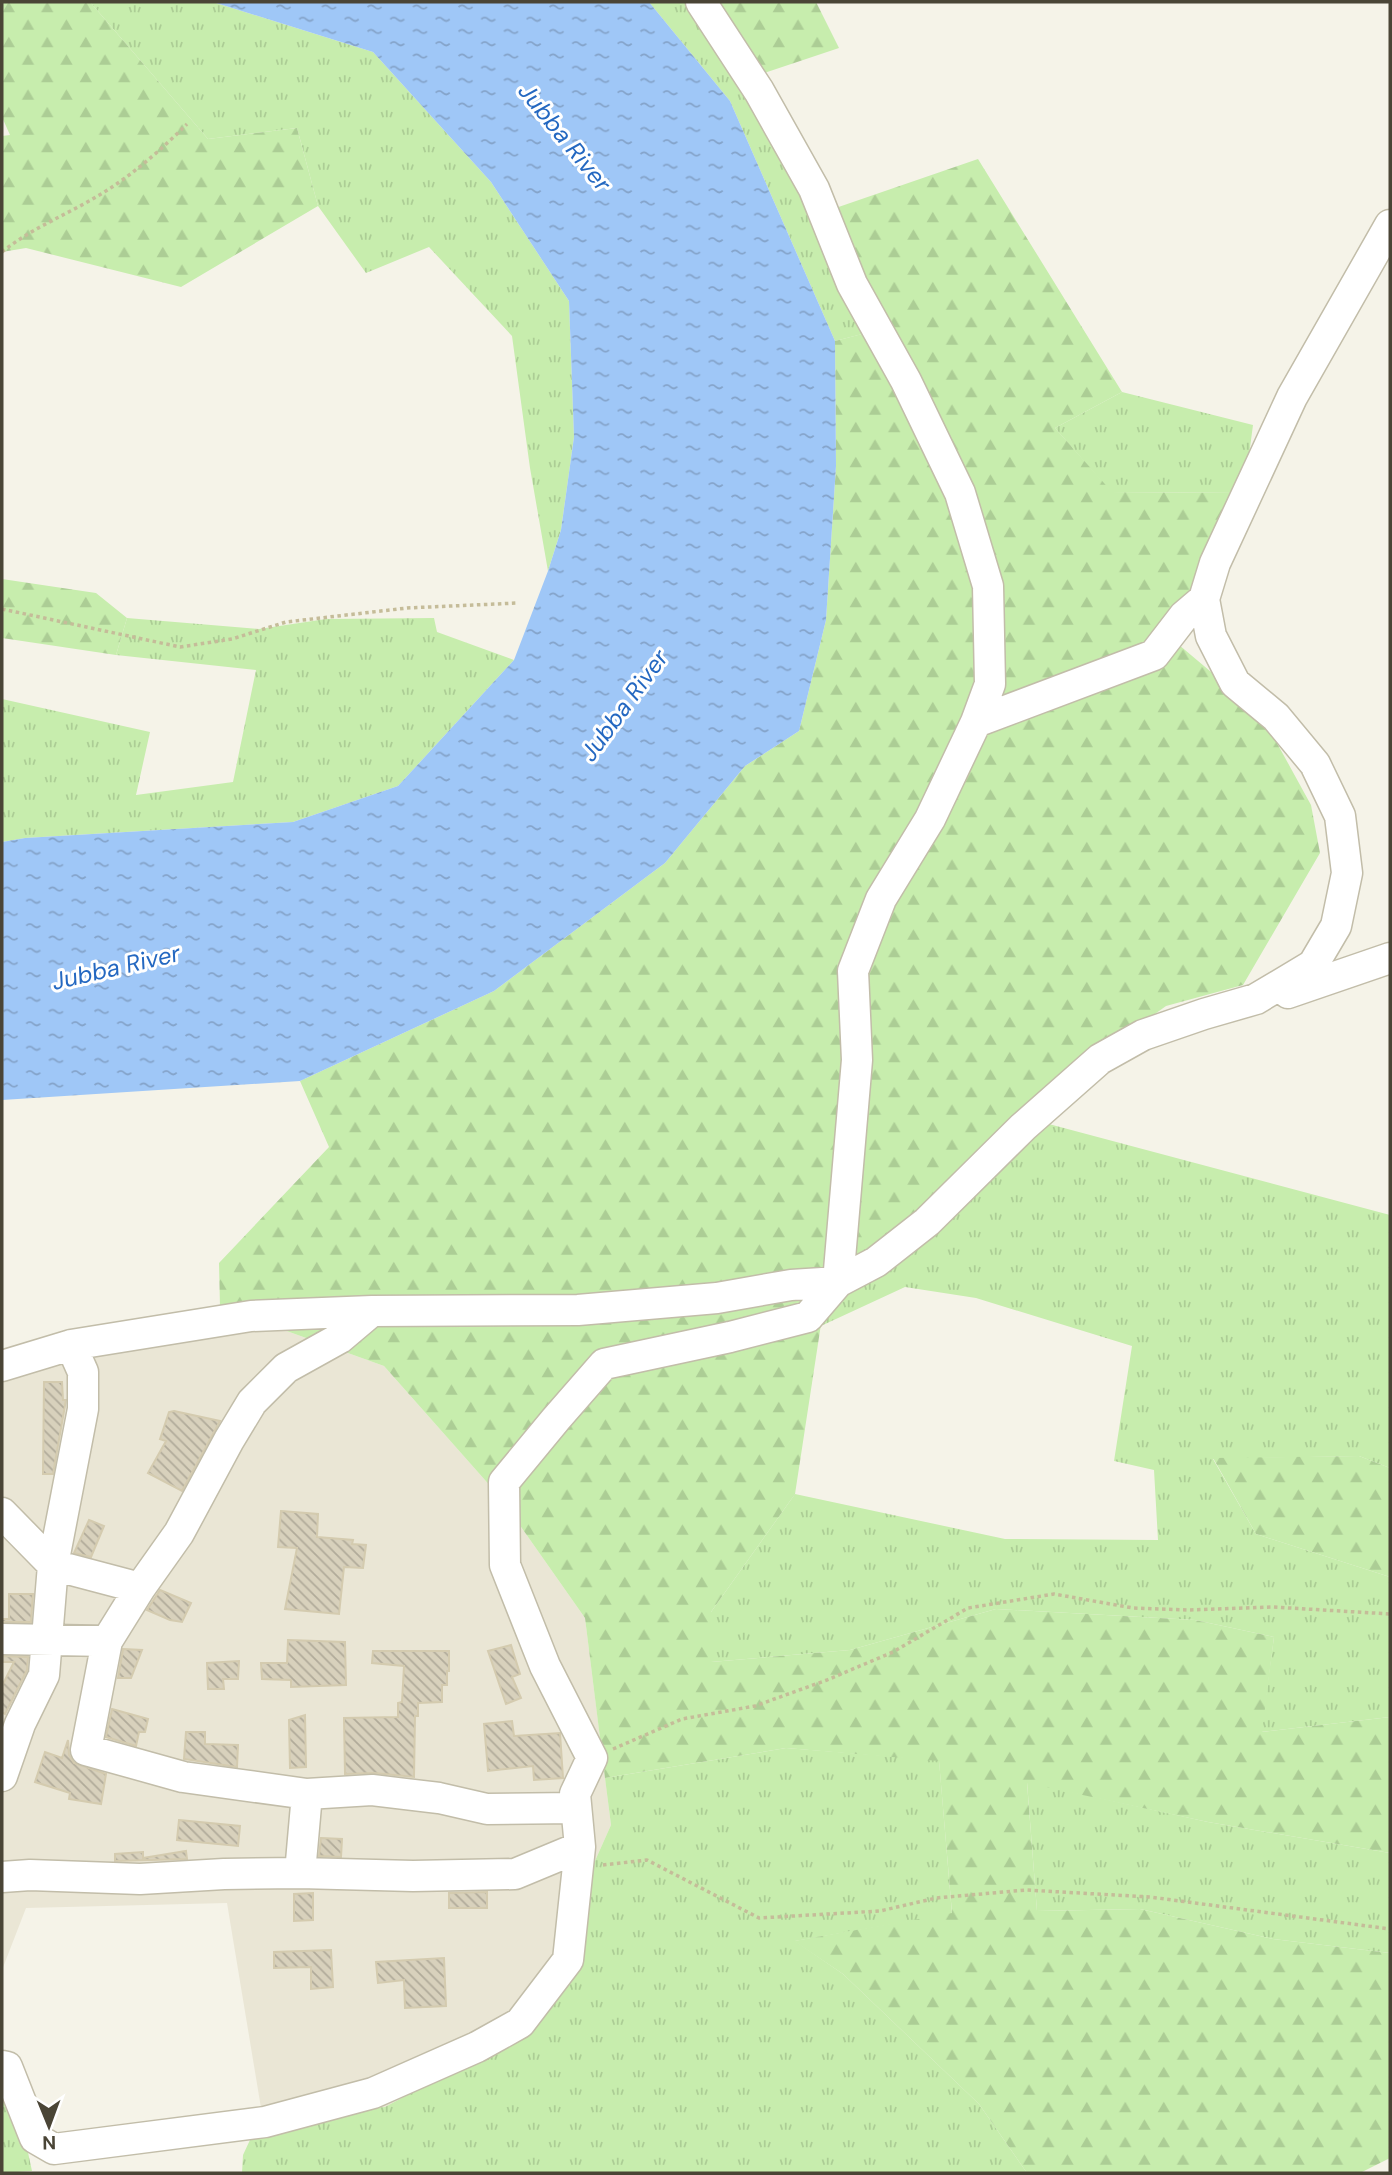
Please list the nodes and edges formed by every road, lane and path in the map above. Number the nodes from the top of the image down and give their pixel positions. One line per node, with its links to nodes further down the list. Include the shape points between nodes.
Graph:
1 (701, 2): 8 (street, via 759,91 814,189 852,284 960,493 988,586 990,684)
2 (187, 124): 4 (path, via 110,189)
3 (1390, 225): 5 (street, via 1292,397 1215,563)
4 (2, 252)
5 (1204, 599): 8 (street, via 1184,616 1154,655); 10 (street, via 1211,636 1235,682 1276,717 1315,764 1340,816 1347,873 1336,926 1313,965)
6 (518, 603): 7 (path, via 407,608 286,622 232,639 180,647)
7 (2, 609)
8 (976, 722): 11 (street, via 930,819 881,900 853,971 858,1060)
9 (1390, 958): 10 (street, via 1295,992)
10 (1256, 999): 11 (street, via 1143,1035 1100,1059 927,1222 876,1262)
11 (838, 1282): 12 (street, via 578,1310); 22 (street, via 808,1317 604,1364 504,1482 505,1565 545,1666)
12 (372, 1311): 13 (street, via 251,1316); 17 (street, via 340,1338 286,1368 252,1402 179,1533)
13 (71, 1345): 14 (street); 16 (street, via 83,1373 83,1409)
14 (2, 1366)
15 (2, 1513): 16 (street)
16 (53, 1565): 17 (street); 20 (street)
17 (140, 1588): 21 (street)
18 (1390, 1614): 22 (path, via 1273,1607 1133,1608 1054,1594 968,1608 893,1652 827,1680 755,1706 682,1719)
19 (2, 1639): 20 (street)
20 (47, 1640): 21 (street); 23 (street, via 44,1675)
21 (107, 1641): 24 (street, via 86,1751 183,1777)
22 (592, 1758): 25 (street, via 575,1794)
23 (2, 1776)
24 (307, 1794): 25 (street, via 372,1790 487,1809); 27 (street)
25 (576, 1808): 26 (street)
26 (580, 1847): 27 (street, via 515,1874); 29 (path, via 602,1865 647,1860 759,1918 880,1911 936,1899 1026,1890 1150,1897); 30 (street, via 568,1960 520,2023 373,2093 265,2122 54,2148 35,2138 7,2067)
27 (300, 1872): 28 (street, via 140,1879)
28 (2, 1877)
29 (1390, 1929)
30 (2, 2066)

